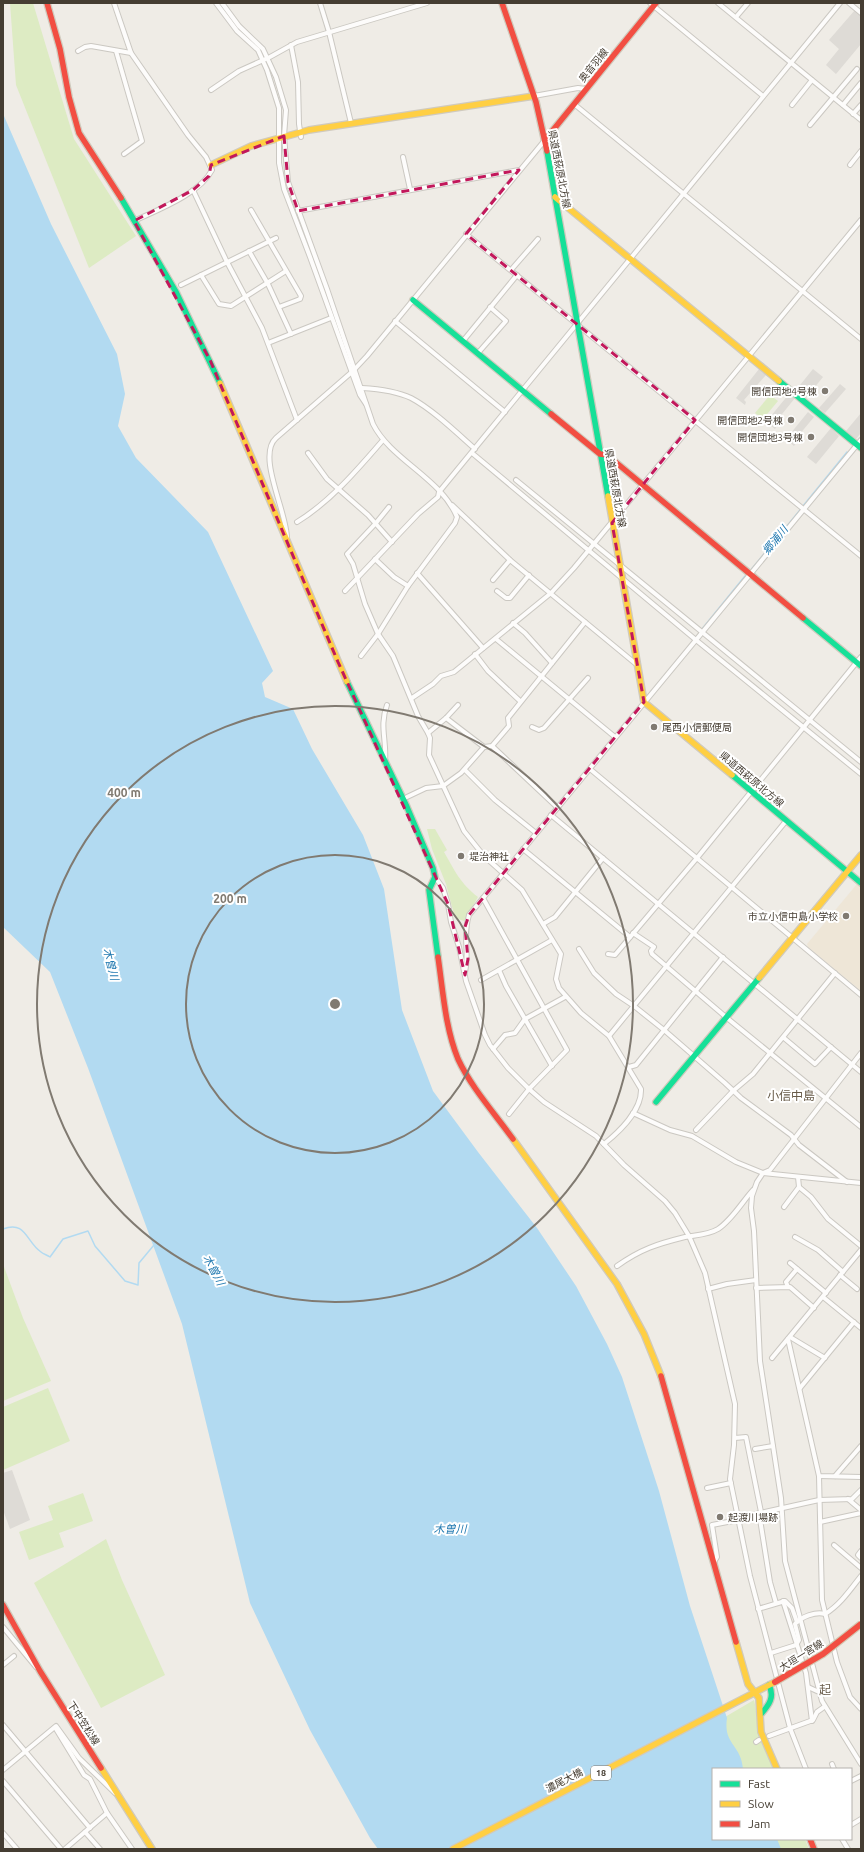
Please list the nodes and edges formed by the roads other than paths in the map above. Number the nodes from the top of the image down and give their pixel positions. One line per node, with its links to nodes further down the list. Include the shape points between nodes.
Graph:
1 (47, 3): 54 (street, via 79,133)
2 (114, 3): 19 (street)
3 (216, 3): 20 (street, via 240,34)
4 (222, 3): 20 (street, via 239,26 263,49)
5 (320, 3): 15 (street)
6 (427, 3): 15 (street)
7 (502, 3): 27 (street, 県道西萩原北方線)
8 (718, 3): 14 (street)
9 (748, 3): 14 (street)
10 (840, 3): 21 (street)
11 (849, 3): 13 (street)
12 (653, 4): 26 (street, 奥音羽線); 28 (street)
13 (861, 13)
14 (736, 17): 21 (street)
15 (329, 32): 16 (street); 36 (street)
16 (291, 46): 20 (street); 38 (street, via 298,82)
17 (78, 51): 18 (street, via 91,46)
18 (116, 51): 19 (street); 42 (street, via 142,141)
19 (131, 53): 44 (street)
20 (266, 59): 25 (street, via 240,71); 39 (street, via 279,108)
21 (790, 63): 23 (street); 28 (street)
22 (857, 69): 29 (street)
23 (812, 80): 29 (street); 32 (street)
24 (861, 83): 33 (street)
25 (211, 90)
26 (586, 90): 27 (street, via 578,88); 30 (street, 奥音羽線)
27 (534, 96): 36 (street); 40 (street, 県道西萩原北方線)
28 (763, 96): 49 (street)
29 (833, 97): 33 (street); 37 (street)
30 (574, 104): 40 (street, 奥音羽線); 49 (street)
31 (861, 104): 34 (street)
32 (792, 105)
33 (843, 106): 34 (street)
34 (853, 114): 35 (street)
35 (861, 120)
36 (351, 124): 38 (street, via 322,127)
37 (810, 125)
38 (301, 135): 39 (street)
39 (281, 137): 44 (street); 52 (street, via 288,182); 73 (street, via 279,163 284,189)
40 (545, 140): 46 (street); 50 (street, 県道西萩原北方線)
41 (861, 151): 45 (street)
42 (124, 154)
43 (403, 157): 47 (street)
44 (211, 165): 48 (street, via 209,176)
45 (850, 165)
46 (519, 170): 47 (street); 55 (street)
47 (410, 189): 52 (street)
48 (193, 190): 54 (street); 61 (street)
49 (684, 194): 60 (street); 68 (street)
50 (555, 197): 60 (street); 75 (street, 県道西萩原北方線)
51 (251, 210): 58 (street)
52 (298, 211): 82 (street, via 327,289)
53 (861, 220): 68 (street)
54 (134, 221): 104 (street, via 176,292 210,360)
55 (466, 234): 62 (street); 70 (street)
56 (276, 238): 58 (street)
57 (538, 239): 62 (street)
58 (269, 241): 59 (street); 63 (street)
59 (249, 251): 61 (street); 66 (street)
60 (631, 259): 75 (street); 81 (street)
61 (227, 262): 64 (street); 69 (street)
62 (512, 270): 65 (street)
63 (286, 271): 66 (street); 71 (street, via 301,296 300,299)
64 (201, 275): 67 (street); 69 (street, via 219,304 231,306)
65 (517, 275): 72 (street); 75 (street)
66 (268, 284): 69 (street); 71 (street)
67 (180, 285)
68 (802, 292): 77 (street); 81 (street)
69 (245, 298): 79 (street)
70 (413, 300): 74 (street); 78 (street)
71 (279, 307): 76 (street)
72 (490, 307): 78 (street); 80 (street, via 506,321)
73 (331, 318): 76 (street); 82 (street)
74 (395, 321): 82 (street); 86 (street)
75 (578, 324): 84 (street); 88 (street); 93 (street, 県道西萩原北方線)
76 (291, 334): 79 (street)
77 (861, 339)
78 (463, 341): 80 (street)
79 (268, 343): 87 (street)
80 (478, 353): 84 (street)
81 (749, 357): 88 (street); 90 (street)
82 (353, 371): 83 (street); 85 (street, via 360,395); 87 (street)
83 (362, 388): 85 (street); 91 (street, via 397,393 411,398)
84 (523, 390): 86 (street); 93 (street)
85 (367, 406): 89 (street, via 373,424)
86 (505, 412): 91 (street)
87 (296, 420): 104 (street, via 274,440 269,452 287,530)
88 (695, 420): 95 (street); 100 (street)
89 (383, 440): 96 (street); 97 (street)
90 (860, 444): 100 (street)
91 (473, 451): 97 (street); 107 (street)
92 (308, 453): 96 (street, via 327,478)
93 (600, 454): 95 (street, via 607,455); 103 (street, 県道西萩原北方線)
94 (516, 480): 106 (street)
95 (643, 485): 103 (street); 114 (street)
96 (338, 487): 101 (street); 102 (street)
97 (439, 492): 98 (street); 105 (street, via 438,497)
98 (450, 504): 110 (street); 112 (street, via 457,517 455,523)
99 (389, 507): 102 (street)
100 (804, 509): 108 (street); 114 (street)
101 (297, 522)
102 (376, 523): 105 (street); 116 (street, via 347,554)
103 (612, 523): 106 (street); 111 (street, 県道西萩原北方線)
104 (287, 541): 150 (street, via 338,662)
105 (392, 542): 109 (street)
106 (594, 544): 107 (street); 111 (street)
107 (589, 550): 115 (street); 121 (street)
108 (861, 556)
109 (375, 559): 116 (street); 118 (street)
110 (510, 560): 113 (street); 117 (street)
111 (619, 564): 115 (street, 県道西萩原北方線); 124 (street)
112 (417, 573): 118 (street); 128 (street)
113 (529, 575): 120 (street, via 510,598); 121 (street)
114 (750, 575): 124 (street); 131 (street)
115 (621, 576): 127 (street); 133 (street, 県道西萩原北方線)
116 (357, 578): 119 (street); 125 (street)
117 (493, 580)
118 (408, 586): 125 (street)
119 (344, 591)
120 (497, 591)
121 (551, 593): 122 (street); 123 (street)
122 (585, 622): 132 (street); 133 (street)
123 (513, 623): 126 (street); 132 (street, via 533,641)
124 (702, 633): 127 (street); 143 (street)
125 (378, 634): 130 (street); 136 (street, via 393,656)
126 (496, 639): 128 (street); 134 (street)
127 (696, 640): 139 (street); 145 (street)
128 (483, 648): 129 (street)
129 (475, 654): 136 (street, via 454,672 441,676); 138 (street, via 488,671)
130 (361, 656)
131 (860, 661): 143 (street)
132 (552, 664): 134 (street)
133 (636, 664): 139 (street, 県道西萩原北方線)
134 (541, 676): 137 (street); 138 (street)
135 (588, 678): 137 (street)
136 (412, 698): 146 (street, via 418,716)
137 (568, 699): 144 (street, via 544,728); 147 (street)
138 (520, 701): 148 (street, via 508,718 509,726)
139 (644, 702): 147 (street); 156 (street, 県道西萩原北方線)
140 (458, 704): 142 (street)
141 (387, 705): 150 (street, via 383,738)
142 (446, 718): 146 (street); 149 (street)
143 (810, 721): 145 (street); 151 (street)
144 (532, 728)
145 (804, 728): 154 (street); 156 (street)
146 (428, 733): 155 (street, via 429,755)
147 (615, 737): 152 (street)
148 (492, 746): 149 (street); 158 (street)
149 (484, 747): 153 (street)
150 (385, 761): 168 (street)
151 (861, 762)
152 (590, 769): 158 (street); 165 (street)
153 (465, 770): 155 (street); 161 (street, via 495,800)
154 (861, 774)
155 (443, 786): 157 (street, via 426,788); 167 (street, via 464,831)
156 (752, 791): 160 (street, 県道西萩原北方線); 165 (street)
157 (407, 796)
158 (558, 808): 159 (street)
159 (551, 815): 161 (street); 164 (street)
160 (786, 821): 166 (street, 県道西萩原北方線); 170 (street)
161 (536, 833): 162 (street)
162 (523, 849): 167 (street); 171 (street)
163 (861, 856): 166 (street)
164 (603, 858): 171 (street); 173 (street)
165 (697, 858): 170 (street); 173 (street)
166 (847, 872): 169 (street, 県道西萩原北方線); 178 (street)
167 (502, 873): 172 (street); 174 (street, via 522,890)
168 (435, 876): 187 (street, via 443,888 448,904); 270 (street, via 429,890 432,926 447,1022 459,1060 617,1284 644,1334 658,1365 671,1405)
169 (861, 883)
170 (731, 888): 176 (street); 178 (street)
171 (574, 892): 174 (street, via 555,917); 177 (street)
172 (483, 898): 183 (street); 187 (street, via 469,914 465,927 468,959)
173 (658, 903): 175 (street); 176 (street)
174 (543, 924): 179 (street)
175 (633, 933): 177 (street); 184 (street, via 654,947 652,954)
176 (694, 933): 182 (street); 184 (street)
177 (630, 937): 181 (street, via 614,955)
178 (793, 939): 186 (street); 189 (street)
179 (552, 940): 183 (street); 192 (street, via 561,954 556,979)
180 (579, 949): 193 (street, via 607,987)
181 (608, 954)
182 (723, 957): 189 (street); 190 (street)
183 (517, 960): 185 (street); 194 (street)
184 (666, 966): 190 (street); 193 (street)
185 (499, 970): 188 (street); 196 (street)
186 (835, 973): 191 (street); 197 (street)
187 (465, 975): 202 (street, via 485,1035)
188 (481, 980)
189 (755, 984): 195 (street); 197 (street)
190 (695, 991): 195 (street); 198 (street)
191 (861, 995)
192 (565, 997): 194 (street); 199 (street)
193 (634, 1006): 198 (street); 199 (street)
194 (544, 1008): 196 (street); 207 (street, via 567,1050)
195 (727, 1018): 203 (street); 205 (street)
196 (525, 1019): 202 (street, via 515,1033 505,1035); 207 (street)
197 (798, 1020): 200 (street); 201 (street)
198 (664, 1030): 205 (street); 208 (street, via 636,1064)
199 (609, 1036): 208 (street)
200 (784, 1038): 201 (street, via 815,1064); 203 (street)
201 (831, 1047): 206 (street)
202 (493, 1049): 210 (street)
203 (771, 1052): 211 (street, via 747,1080); 212 (street)
204 (861, 1053): 206 (street)
205 (695, 1057): 211 (street); 213 (street)
206 (852, 1065): 209 (street); 212 (street)
207 (552, 1066): 210 (street)
208 (629, 1067): 214 (street, via 641,1089 641,1096)
209 (861, 1072)
210 (529, 1089): 215 (street); 219 (street)
211 (733, 1091): 217 (street); 218 (street)
212 (826, 1098): 216 (street); 218 (street)
213 (656, 1102)
214 (633, 1113): 219 (street); 220 (street, via 670,1130 692,1136 736,1162)
215 (509, 1114)
216 (861, 1127)
217 (696, 1130)
218 (794, 1138): 220 (street, via 770,1170); 222 (street, via 798,1144)
219 (604, 1144): 227 (street, via 624,1166 665,1201)
220 (763, 1173): 221 (street); 224 (street)
221 (798, 1177): 222 (street); 225 (street)
222 (847, 1182): 223 (street)
223 (861, 1183)
224 (755, 1187): 227 (street, via 718,1229 704,1235); 235 (street, via 751,1208)
225 (799, 1187): 226 (street); 229 (street, via 811,1197 828,1219)
226 (784, 1207)
227 (689, 1236): 232 (street, via 641,1250); 238 (street, via 705,1273)
228 (795, 1237): 234 (street, via 818,1250)
229 (861, 1246)
230 (861, 1250): 234 (street)
231 (790, 1263): 233 (street)
232 (617, 1266)
233 (797, 1269): 236 (street, via 786,1282); 240 (street)
234 (842, 1274): 239 (street); 240 (street)
235 (756, 1280): 237 (street); 238 (street)
236 (788, 1287): 237 (street); 241 (street)
237 (756, 1288): 249 (street, via 760,1361)
238 (708, 1289): 248 (street, via 735,1404)
239 (857, 1289)
240 (824, 1295): 241 (street); 242 (street)
241 (814, 1308): 244 (street)
242 (854, 1322): 243 (street); 246 (street)
243 (861, 1328)
244 (789, 1338): 245 (street); 246 (street); 247 (street)
245 (772, 1358)
246 (825, 1358): 247 (street)
247 (800, 1388): 252 (street)
248 (735, 1438): 255 (street); 264 (street, via 746,1437)
249 (773, 1446): 251 (street); 262 (street)
250 (861, 1446): 253 (street)
251 (755, 1448)
252 (818, 1476): 253 (street); 261 (street)
253 (835, 1476): 254 (street)
254 (861, 1477)
255 (731, 1483): 256 (street); 265 (street)
256 (707, 1488)
257 (861, 1490): 258 (street)
258 (856, 1496): 259 (street); 260 (street)
259 (861, 1497)
260 (848, 1499): 261 (street); 263 (street)
261 (819, 1500): 262 (street); 266 (street)
262 (782, 1508): 264 (street); 278 (street, via 784,1561)
263 (861, 1511): 266 (street)
264 (760, 1513): 265 (street); 274 (street, via 770,1582)
265 (738, 1519): 270 (street, via 712,1525 717,1557); 276 (street)
266 (820, 1522): 277 (street, via 822,1600)
267 (834, 1545): 271 (street)
268 (861, 1551): 269 (street, via 858,1555)
269 (861, 1558)
270 (714, 1562): 289 (street, via 748,1684)
271 (861, 1568)
272 (861, 1576): 277 (street, via 841,1601)
273 (783, 1601): 274 (street); 279 (street, via 792,1608); 282 (street)
274 (776, 1604): 276 (street)
275 (3, 1605): 286 (street, 下中笠松線)
276 (758, 1609): 283 (street)
277 (825, 1614): 278 (street); 293 (street, via 845,1685 850,1697)
278 (800, 1618): 279 (street); 290 (street)
279 (797, 1622): 282 (street)
280 (861, 1624): 287 (street, 大垣一宮線 / 18, bridge, via 823,1654)
281 (3, 1627): 286 (street)
282 (797, 1644): 283 (street); 288 (street)
283 (771, 1653): 298 (street)
284 (14, 1656): 285 (street)
285 (3, 1665)
286 (40, 1671): 308 (street, 下中笠松線)
287 (772, 1684): 289 (street, 大垣一宮線 / 18); 294 (street, via 771,1701)
288 (808, 1687): 290 (street); 295 (street)
289 (755, 1692): 291 (street, 大垣一宮線 / 18); 294 (street, via 759,1698)
290 (819, 1692): 292 (street)
291 (748, 1696): 322 (street, 濃尾大橋 / 18)
292 (824, 1707): 295 (street, via 817,1712); 301 (street)
293 (861, 1708)
294 (761, 1714): 302 (street, via 761,1732)
295 (812, 1721): 298 (street)
296 (3, 1725): 300 (street)
297 (56, 1726): 300 (street); 308 (street, via 79,1758); 309 (street, via 56,1731 84,1775 90,1779)
298 (790, 1728): 299 (street); 303 (street)
299 (769, 1736)
300 (25, 1751): 304 (street); 312 (street)
301 (861, 1764)
302 (777, 1768)
303 (806, 1768)
304 (3, 1770)
305 (861, 1776): 306 (street)
306 (852, 1780)
307 (3, 1781): 317 (street)
308 (120, 1797): 321 (street, 下中笠松線)
309 (108, 1813): 312 (street); 320 (street)
310 (861, 1819): 311 (street)
311 (852, 1824)
312 (90, 1828): 313 (street)
313 (85, 1832): 318 (street); 319 (street)
314 (3, 1833): 316 (street)
315 (843, 1840): 323 (street)
316 (17, 1849)
317 (61, 1849)
318 (64, 1849)
319 (100, 1849)
320 (132, 1849)
321 (152, 1849)
322 (453, 1849)
323 (848, 1849)

